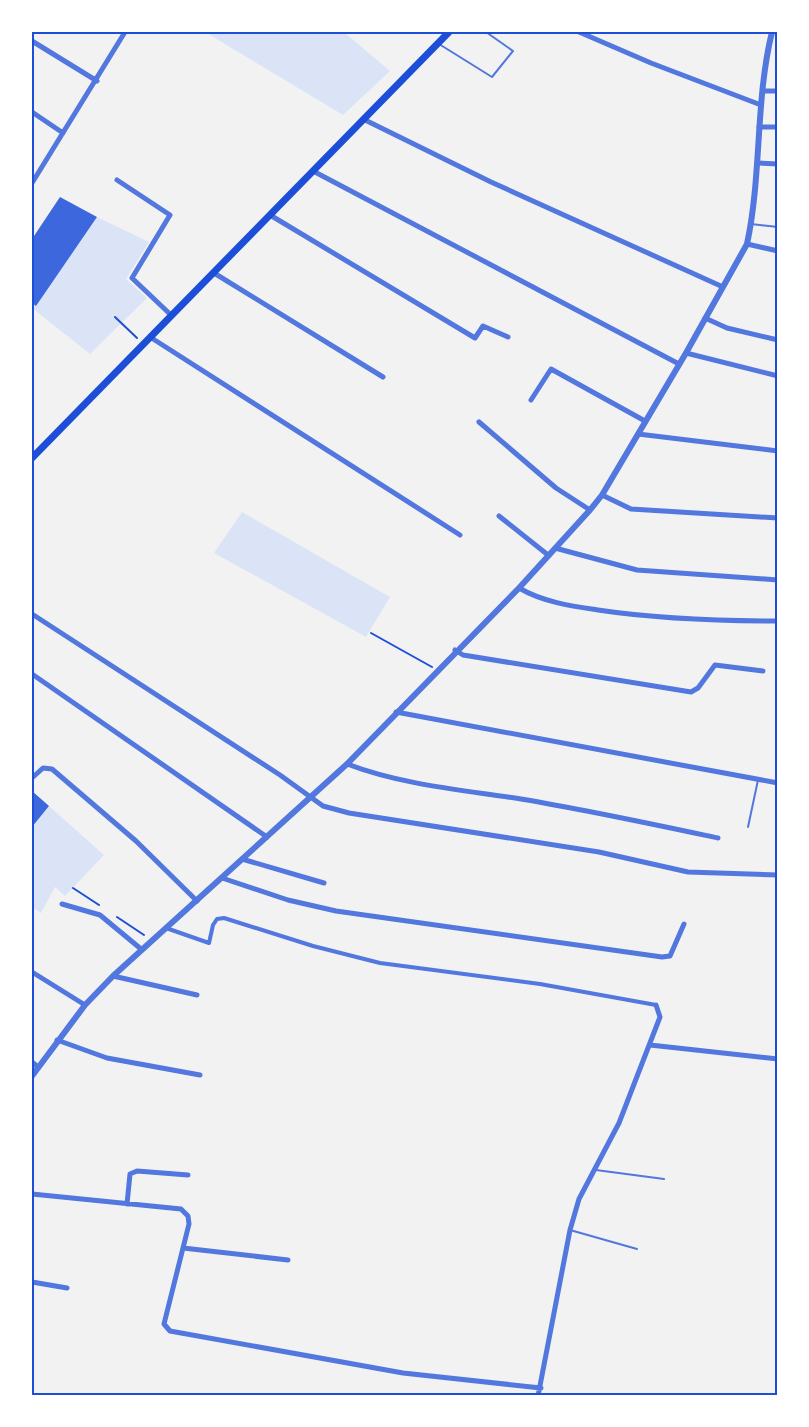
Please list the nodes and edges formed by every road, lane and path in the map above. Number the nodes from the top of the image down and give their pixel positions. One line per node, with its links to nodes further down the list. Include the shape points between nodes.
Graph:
1 (125, 32): 8 (street)
2 (449, 32): 7 (main road)
3 (486, 32): 7 (lane, via 513,51 492,77)
4 (579, 32): 11 (street)
5 (772, 32): 9 (street)
6 (32, 41): 8 (street)
7 (438, 43): 13 (main road)
8 (97, 81): 16 (street)
9 (764, 91): 10 (street); 11 (street)
10 (777, 91)
11 (761, 105): 14 (street)
12 (32, 112): 16 (street)
13 (363, 119): 19 (main road); 29 (street)
14 (759, 127): 15 (street); 17 (street)
15 (777, 127)
16 (63, 133): 20 (street)
17 (757, 163): 18 (street); 24 (street)
18 (777, 164)
19 (313, 171): 23 (main road); 38 (street)
20 (34, 174): 22 (street)
21 (117, 180): 30 (street, via 170,215 132,278)
22 (32, 183)
23 (270, 215): 28 (main road); 34 (street, via 475,338 483,326)
24 (751, 224): 25 (lane); 26 (street)
25 (777, 227)
26 (747, 244): 27 (street); 29 (street)
27 (777, 251)
28 (214, 273): 30 (main road); 40 (street)
29 (723, 287): 32 (street)
30 (172, 316): 33 (main road)
31 (115, 317): 36 (path)
32 (705, 318): 35 (street, via 727,328); 37 (street)
33 (150, 337): 36 (main road); 51 (street)
34 (508, 337)
35 (777, 340)
36 (143, 344): 46 (main road)
37 (686, 353): 38 (street); 39 (street)
38 (679, 364): 42 (street)
39 (777, 376)
40 (383, 377)
41 (531, 400): 42 (street, via 551,369)
42 (645, 421): 44 (street)
43 (479, 422): 48 (street, via 556,488)
44 (638, 434): 45 (street); 47 (street)
45 (777, 451)
46 (32, 458)
47 (602, 495): 48 (street); 50 (street, via 631,509)
48 (590, 510): 52 (street)
49 (499, 516): 53 (street)
50 (777, 518)
51 (460, 535)
52 (555, 548): 53 (street); 54 (street, via 637,570)
53 (548, 555): 55 (street)
54 (777, 580)
55 (519, 588): 57 (street, via 534,597 636,616 687,621); 59 (street)
56 (32, 616): 68 (street)
57 (777, 621)
58 (370, 633): 60 (path)
59 (455, 650): 60 (street); 61 (street, via 463,655 691,692 718,664)
60 (437, 670): 63 (street)
61 (763, 671)
62 (32, 674): 70 (street)
63 (396, 712): 64 (street); 66 (street)
64 (347, 764): 68 (street); 71 (street, via 410,781)
65 (32, 778): 76 (street, via 43,768 52,769 136,840)
66 (758, 780): 67 (street); 69 (lane)
67 (777, 783)
68 (312, 798): 70 (street); 73 (street, via 322,806 349,813 599,852 688,872)
69 (748, 827)
70 (267, 837): 72 (street)
71 (718, 838)
72 (242, 859): 74 (street); 75 (street)
73 (777, 875)
74 (222, 878): 76 (street); 78 (street, via 336,911 662,957 670,956)
75 (324, 883)
76 (197, 901): 79 (street)
77 (62, 904): 80 (street, via 100,915)
78 (684, 924)
79 (166, 928): 80 (street); 85 (street, via 209,943 213,924 224,918 380,963 540,984)
80 (141, 950): 82 (street)
81 (32, 972): 84 (street)
82 (113, 976): 83 (street); 84 (street)
83 (197, 995)
84 (85, 1005): 86 (street)
85 (656, 1005): 87 (street, via 660,1017)
86 (57, 1040): 90 (street); 91 (street, via 107,1058)
87 (650, 1045): 88 (street); 93 (street, via 619,1123)
88 (777, 1059)
89 (32, 1062): 90 (street)
90 (38, 1067): 92 (street)
91 (200, 1075)
92 (32, 1076)
93 (595, 1170): 95 (lane); 98 (street, via 579,1199)
94 (188, 1174): 97 (street, via 130,1174)
95 (664, 1179)
96 (32, 1194): 97 (street)
97 (128, 1204): 99 (street, via 181,1209 189,1224)
98 (570, 1230): 100 (lane); 104 (street)
99 (183, 1248): 101 (street); 104 (street, via 165,1324 170,1331 403,1373)
100 (637, 1249)
101 (288, 1260)
102 (32, 1282): 103 (street)
103 (67, 1288)
104 (541, 1388): 105 (street)
105 (538, 1395)

